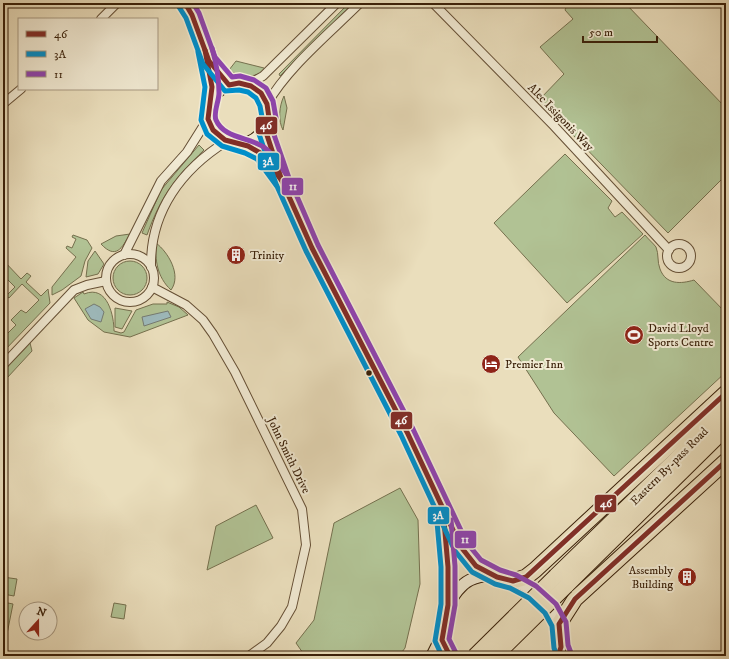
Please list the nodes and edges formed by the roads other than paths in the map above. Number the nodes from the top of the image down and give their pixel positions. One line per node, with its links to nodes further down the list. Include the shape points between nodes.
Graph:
1 (117, 3): 6 (street)
2 (185, 3): 7 (main road)
3 (337, 3): 9 (street, via 263,76)
4 (360, 3): 13 (street, via 294,69 274,91)
5 (433, 3): 19 (street, Alec Issigonis Way, via 559,131)
6 (102, 18)
7 (209, 61): 8 (main road); 11 (main road)
8 (229, 85): 9 (main road); 11 (main road, via 219,90)
9 (247, 85): 13 (main road, via 261,93)
10 (20, 90): 12 (street)
11 (212, 99): 14 (main road, via 208,109)
12 (3, 104)
13 (267, 104): 15 (main road, via 269,118)
14 (209, 121): 16 (main road, via 214,132); 20 (street, via 187,152 161,181)
15 (265, 129): 17 (main road, via 254,140); 18 (main road)
16 (228, 141): 17 (main road); 21 (street, via 204,157 168,198 152,238)
17 (243, 144): 18 (main road, via 262,154)
18 (282, 181): 29 (main road, via 348,321)
19 (669, 250)
20 (124, 255): 21 (street, via 137,256); 22 (street, via 109,265)
21 (151, 267): 23 (street, via 154,275)
22 (106, 281): 23 (street, via 115,297 128,302 141,300); 24 (street, via 74,290)
23 (152, 287): 37 (street, John Smith Drive, via 186,305 203,320 213,334 236,372 302,509 306,545 292,607 267,643)
24 (3, 365)
25 (726, 393): 31 (highway, via 535,570 526,577)
26 (726, 411): 32 (highway, Eastern By-pass Road)
27 (726, 428): 32 (highway, Eastern By-pass Road)
28 (726, 461): 34 (highway, via 575,599)
29 (442, 506): 30 (main road, via 461,546 476,566); 33 (main road, via 448,567)
30 (497, 577): 31 (main road); 33 (main road, via 482,576 469,581 458,589)
31 (513, 581): 34 (main road, via 533,592 551,610)
32 (561, 581): 40 (highway, Eastern By-pass Road, bridge); 41 (highway, Eastern By-pass Road, bridge)
33 (448, 605): 35 (main road)
34 (559, 624): 36 (main road)
35 (442, 640): 38 (highway); 39 (main road)
36 (561, 653)
37 (249, 656)
38 (434, 656)
39 (450, 656)
40 (475, 656)
41 (495, 656)

